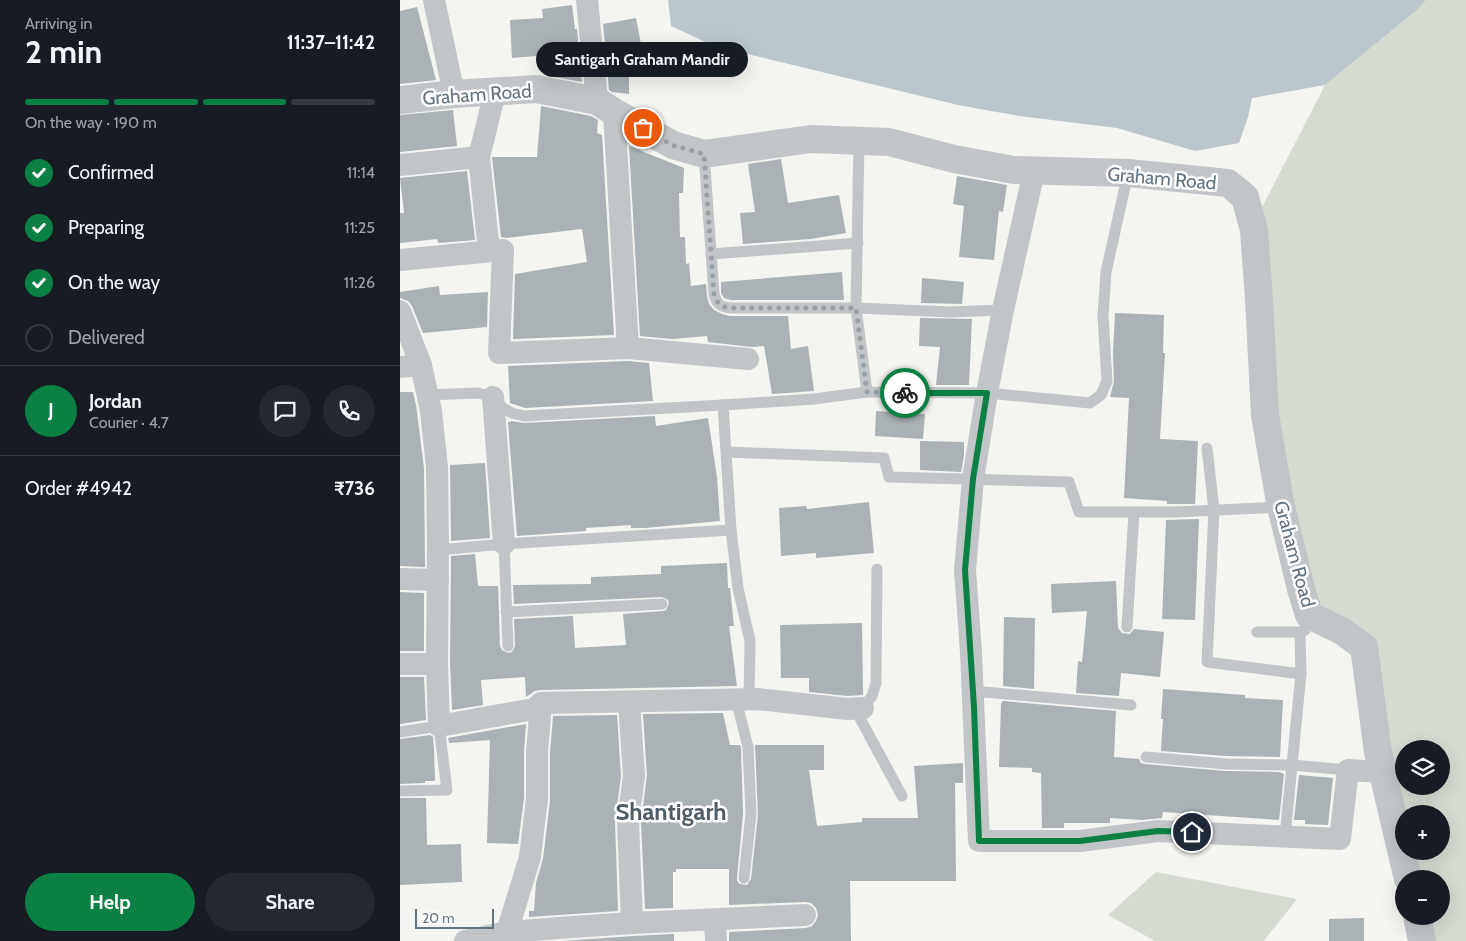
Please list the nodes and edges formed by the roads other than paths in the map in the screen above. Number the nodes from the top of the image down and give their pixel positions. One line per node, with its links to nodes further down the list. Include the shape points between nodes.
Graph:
1 (434, 0): 4 (street)
2 (587, 0): 6 (street)
3 (496, 92): 4 (street, Graham Road); 6 (street, Graham Road, via 536,89); 9 (street)
4 (454, 94): 5 (street, Graham Road)
5 (400, 100)
6 (606, 106): 8 (street, Graham Road, via 672,145); 20 (street)
7 (859, 141): 8 (street, Graham Road, via 811,139); 11 (street, Graham Road, via 889,142 962,160); 13 (lane)
8 (704, 154): 15 (lane)
9 (479, 156): 10 (street); 14 (street)
10 (400, 165)
11 (1034, 171): 12 (street, Graham Road); 18 (street)
12 (1128, 173): 24 (lane, via 1106,272 1103,316 1107,381 1101,395 1090,402); 31 (street, Graham Road, via 1228,183 1245,197 1254,230 1265,415)
13 (858, 243): 15 (lane); 17 (lane)
14 (489, 251): 16 (street); 20 (street, via 503,250 499,353)
15 (711, 254): 17 (lane, via 714,294 723,307)
16 (400, 260)
17 (856, 308): 18 (lane, via 950,312); 23 (lane)
18 (1003, 310): 24 (street)
19 (400, 312): 22 (street)
20 (628, 348): 21 (street)
21 (748, 359)
22 (410, 366): 25 (street)
23 (867, 392): 24 (lane); 27 (lane)
24 (987, 393): 30 (street)
25 (427, 395): 26 (lane, via 478,393); 36 (street, via 437,467)
26 (493, 397): 27 (lane, via 503,408 524,416); 35 (street)
27 (723, 405): 29 (lane)
28 (1207, 448): 32 (lane)
29 (727, 452): 30 (lane, via 884,458 889,476); 34 (lane)
30 (973, 479): 33 (lane, via 1069,482 1078,512); 49 (street, via 965,570)
31 (1282, 507): 32 (lane); 43 (street, Graham Road)
32 (1214, 510): 33 (lane); 48 (lane, via 1207,662)
33 (1134, 512): 42 (lane)
34 (731, 530): 35 (lane); 50 (lane, via 738,588 750,641)
35 (504, 544): 36 (lane); 41 (lane)
36 (438, 550): 39 (street)
37 (877, 569): 54 (lane, via 876,683 872,696)
38 (400, 579): 39 (street)
39 (438, 580): 47 (street)
40 (662, 604): 41 (lane)
41 (506, 612): 45 (lane)
42 (1127, 627)
43 (1312, 627): 44 (lane); 48 (lane); 60 (street, Graham Road, via 1342,631 1364,647)
44 (1257, 632)
45 (508, 646)
46 (400, 664): 47 (street)
47 (437, 664): 55 (street)
48 (1301, 674): 58 (lane)
49 (973, 691): 53 (lane); 63 (street, via 979,841 1080,841 1158,831)
50 (743, 700): 51 (street); 54 (street); 65 (lane, via 751,814)
51 (629, 702): 52 (street); 67 (street, via 634,776 628,821)
52 (541, 703): 55 (street, via 534,708); 70 (street, via 537,799 530,857)
53 (1131, 705)
54 (859, 708): 62 (lane)
55 (439, 726): 56 (lane); 61 (lane, via 447,790)
56 (400, 732)
57 (1146, 757): 58 (lane, via 1226,764)
58 (1292, 765): 59 (lane); 63 (lane)
59 (1348, 770): 60 (street); 63 (street, via 1340,839)
60 (1383, 772): 64 (street, Graham Road)
61 (400, 791)
62 (902, 796)
63 (1285, 836)
64 (1406, 870)
65 (744, 878)
66 (805, 915): 69 (street)
67 (632, 923): 69 (street); 70 (street)
68 (1419, 925): 72 (street)
69 (715, 930)
70 (507, 932): 71 (street)
71 (465, 941)
72 (1422, 941)

